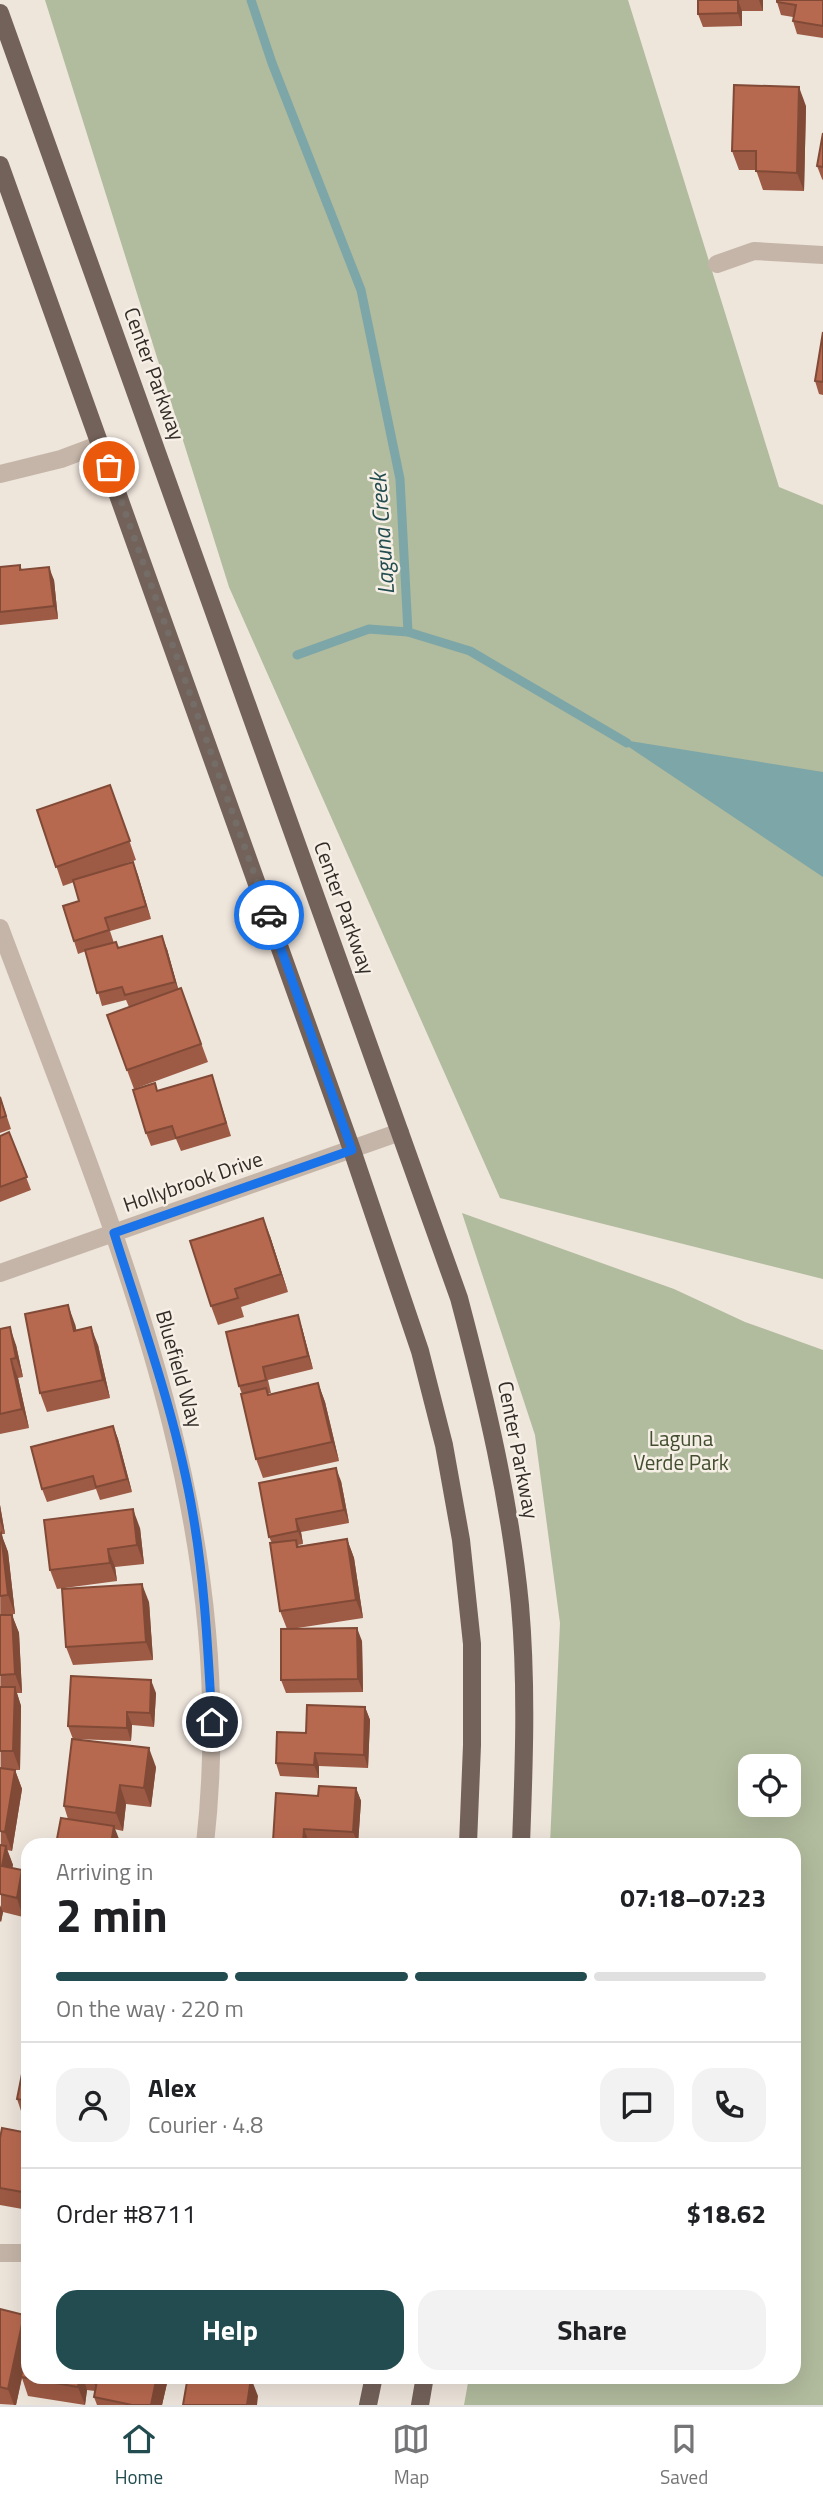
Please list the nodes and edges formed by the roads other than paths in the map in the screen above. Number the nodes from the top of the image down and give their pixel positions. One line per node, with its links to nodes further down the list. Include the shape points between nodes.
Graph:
1 (0, 13): 9 (main road, Center Parkway)
2 (0, 165): 3 (main road)
3 (3, 184): 6 (main road)
4 (823, 255): 5 (street, via 754,251)
5 (717, 264)
6 (101, 444): 7 (street); 10 (main road)
7 (0, 474)
8 (0, 928): 11 (street, Bluefield Way)
9 (400, 1132): 10 (street, Hollybrook Drive); 15 (main road, Center Parkway, via 459,1298 491,1419 509,1515 520,1605 524,1696)
10 (352, 1150): 11 (street, Hollybrook Drive); 14 (main road, via 420,1351 444,1445 461,1540 472,1644)
11 (114, 1233): 12 (street, Hollybrook Drive); 13 (street, Bluefield Way, via 171,1413 193,1514 207,1618 212,1722)
12 (0, 1273)
13 (205, 1838)
14 (468, 1838)
15 (521, 1838)
16 (0, 2253): 17 (street)
17 (21, 2253)
18 (372, 2384): 20 (main road)
19 (424, 2384): 21 (main road)
20 (368, 2405)
21 (420, 2405)

